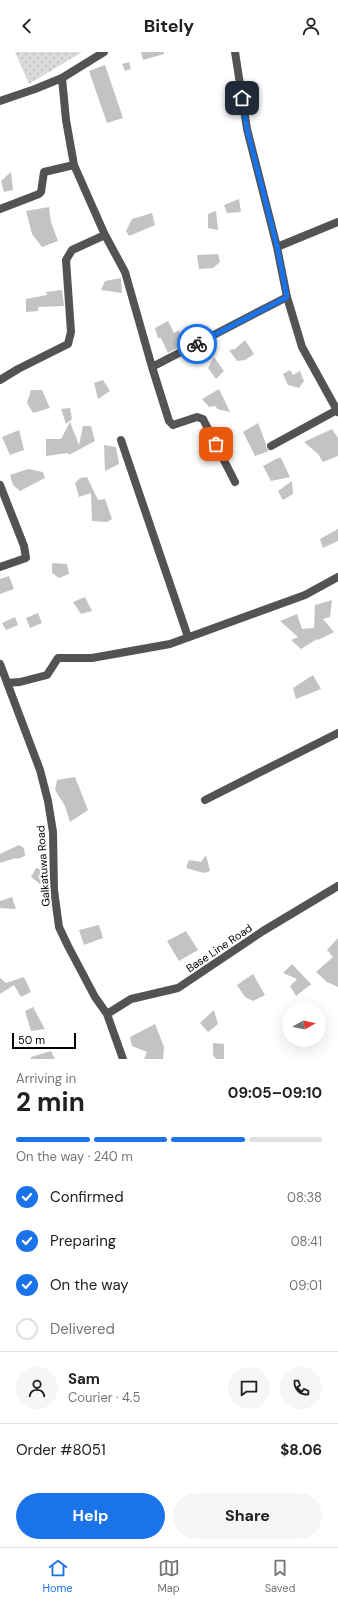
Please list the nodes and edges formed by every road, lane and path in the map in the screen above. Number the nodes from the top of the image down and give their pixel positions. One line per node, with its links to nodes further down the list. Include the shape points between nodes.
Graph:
1 (104, 52): 3 (street)
2 (235, 52): 9 (street, via 247,129)
3 (62, 78): 4 (street); 5 (street)
4 (0, 101)
5 (74, 165): 6 (street, via 44,172 39,194); 8 (street)
6 (0, 209)
7 (338, 222): 9 (street)
8 (105, 235): 11 (street, via 125,272); 12 (street, via 72,250 66,260 71,332 68,344)
9 (277, 246): 10 (street)
10 (287, 297): 11 (street); 13 (street, via 302,347)
11 (152, 368): 16 (street, via 168,421 173,425 197,417 203,419)
12 (0, 380)
13 (338, 411): 15 (street)
14 (121, 440): 20 (street)
15 (271, 446)
16 (235, 482)
17 (0, 485): 18 (street, via 24,546 26,558)
18 (0, 567)
19 (338, 577): 20 (street, via 305,595)
20 (188, 637): 22 (street, via 170,644 92,658 58,658 47,675 20,682)
21 (0, 664): 22 (street, Galkatuwa Road)
22 (8, 682): 26 (street, Galkatuwa Road, via 40,770 48,801 53,832 54,890 60,927 85,978)
23 (338, 733): 24 (street)
24 (204, 800)
25 (338, 886): 26 (street, Base Line Road, via 178,988 131,999)
26 (107, 1014): 27 (street, Galkatuwa Road)
27 (123, 1059)

